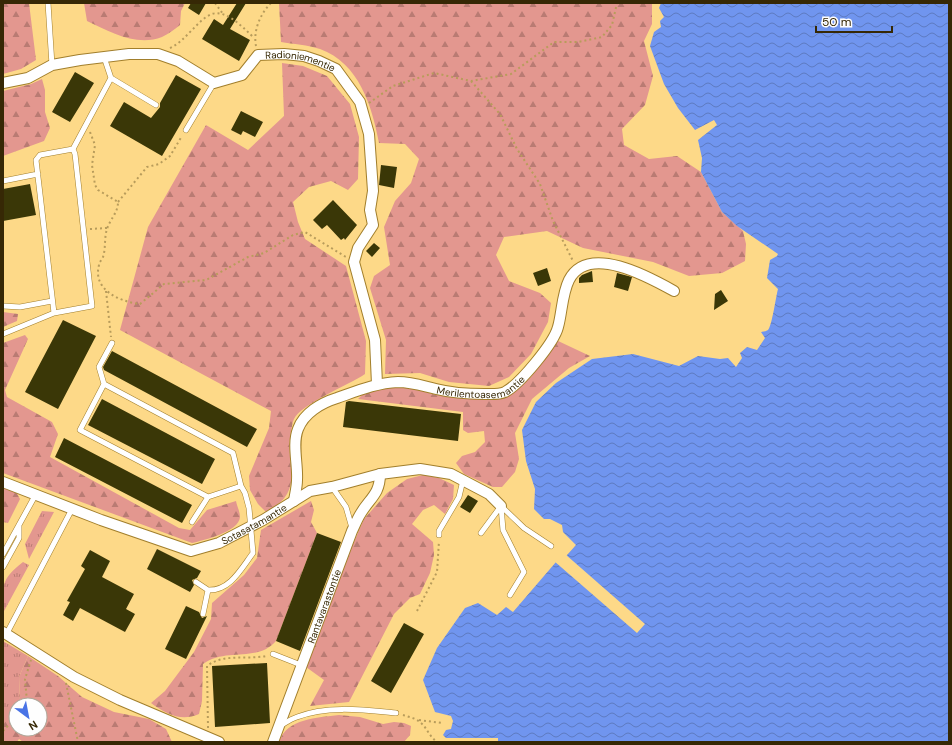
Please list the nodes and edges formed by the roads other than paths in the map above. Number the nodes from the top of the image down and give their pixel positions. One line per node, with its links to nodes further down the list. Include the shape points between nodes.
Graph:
1 (48, 3): 3 (lane)
2 (104, 57): 3 (street); 4 (lane); 6 (street, via 158,54 178,61)
3 (52, 65): 5 (street, via 28,78)
4 (110, 78): 7 (lane); 9 (lane)
5 (3, 83)
6 (214, 83): 8 (lane); 19 (street, Radioniementie, via 242,75 258,55 304,56 336,69 360,102 369,134 373,190 370,210 373,226 358,248 354,262 375,340)
7 (156, 105)
8 (186, 130)
9 (73, 149): 10 (lane, via 40,155 36,160); 15 (lane, via 92,306)
10 (38, 174): 11 (lane); 13 (lane)
11 (3, 181)
12 (674, 291): 19 (street, Merilentoasemantie, via 649,277 603,262 588,263 577,268 569,281 558,329 528,372 504,392 463,394 436,390 416,383)
13 (52, 301): 14 (lane, via 20,307); 15 (lane)
14 (3, 306)
15 (54, 313): 16 (lane)
16 (3, 334)
17 (112, 343): 18 (lane, via 99,367)
18 (104, 384): 23 (lane, via 233,452); 26 (lane, via 80,430)
19 (377, 384): 27 (street, Merilentoasemantie, via 328,401 308,413 297,429 297,480)
20 (380, 474): 21 (street, Sotasatamantie, via 420,469 452,474); 24 (street, Sotasatamantie); 33 (street, Rantavarastontie, via 380,482 374,497 361,513)
21 (463, 480): 28 (street, Sotasatamantie, via 489,494); 35 (lane, via 459,497)
22 (3, 482): 25 (street, Sotasatamantie)
23 (241, 486): 26 (lane); 32 (lane, via 249,508)
24 (332, 487): 27 (street, Sotasatamantie, via 310,491); 33 (lane, via 346,507)
25 (36, 494): 29 (street, Sotasatamantie); 31 (lane)
26 (208, 497): 30 (lane)
27 (294, 501): 32 (street, Sotasatamantie)
28 (501, 506): 34 (lane); 36 (lane, via 524,528); 41 (lane, via 504,530 524,572)
29 (72, 509): 32 (street, Sotasatamantie, via 191,551 219,543); 43 (lane)
30 (192, 522)
31 (19, 524): 37 (lane); 38 (lane, via 19,538)
32 (250, 527): 40 (lane, via 253,553 233,579 223,587)
33 (352, 531): 45 (street, Rantavarastontie)
34 (481, 533)
35 (439, 535)
36 (551, 546)
37 (3, 554)
38 (3, 567)
39 (196, 582): 40 (lane)
40 (208, 590): 42 (lane)
41 (510, 595)
42 (203, 614)
43 (5, 633): 48 (street, via 63,670 120,700)
44 (273, 654): 45 (lane)
45 (301, 665): 47 (street, Rantavarastontie)
46 (396, 713): 47 (lane, via 366,710 317,712 297,717)
47 (279, 726): 49 (street, Rantavarastontie)
48 (219, 742)
49 (273, 742)

